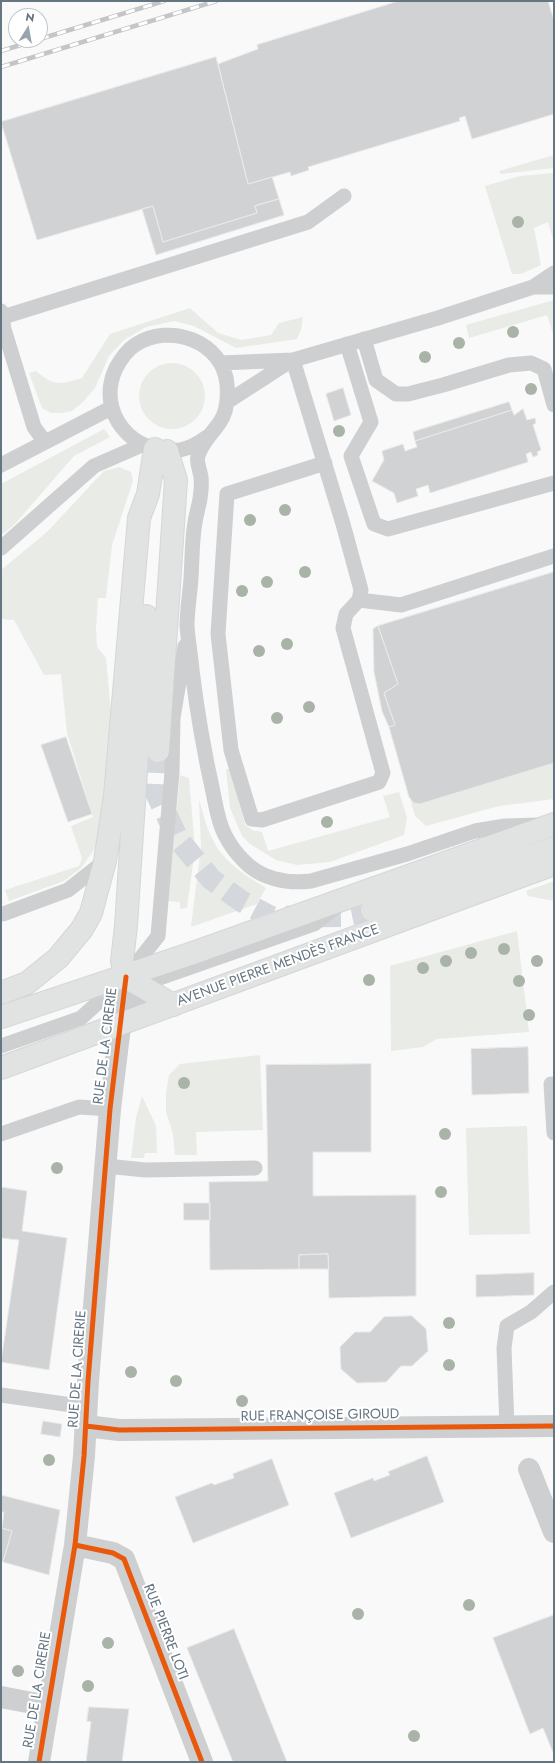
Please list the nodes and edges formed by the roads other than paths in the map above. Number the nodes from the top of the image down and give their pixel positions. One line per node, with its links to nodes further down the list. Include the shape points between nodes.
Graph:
1 (344, 196): 5 (lane, via 308,222)
2 (554, 273): 3 (lane)
3 (533, 287): 4 (lane); 6 (lane)
4 (554, 287)
5 (2, 322): 14 (lane, via 34,426)
6 (364, 339): 7 (lane); 11 (lane, via 376,380 396,394 408,394 443,385 509,364 531,363 544,369)
7 (346, 344): 8 (lane); 18 (lane, via 371,422 352,456 374,524 388,529)
8 (293, 360): 9 (lane); 10 (lane); 16 (lane)
9 (220, 363): 10 (lane, via 227,382); 12 (lane, via 208,348 190,338 172,334 152,336 135,345 121,358 112,376)
10 (227, 402): 13 (lane, via 220,421)
11 (554, 405)
12 (111, 408): 14 (lane); 15 (lane, via 121,427)
13 (207, 437): 15 (lane, via 189,448); 23 (lane, via 198,457 200,498 194,529)
14 (45, 442): 17 (lane)
15 (155, 448): 19 (main road); 20 (lane, via 94,466); 24 (main road, via 176,480)
16 (325, 464): 22 (lane, via 361,590); 22 (lane, via 227,494 218,634 231,750 252,819 262,820 379,782 383,773 343,628 346,614)
17 (1, 465)
18 (554, 483)
19 (148, 494): 27 (main road, via 139,518 115,796); 32 (main road, via 153,518 122,961)
20 (1, 548)
21 (554, 556): 22 (lane, via 401,605)
22 (359, 600)
23 (187, 627): 25 (lane, via 206,764 216,807 224,834 243,860 257,872 282,881 311,881 475,831 504,826); 32 (lane, via 173,718 172,772 158,936)
24 (158, 751)
25 (554, 824): 29 (main road)
26 (554, 848): 30 (main road)
27 (105, 861): 31 (lane, via 68,890); 34 (main road, via 91,913 82,929 58,958 27,983)
28 (554, 864): 35 (main road, AVENUE PIERRE MENDÈS FRANCE)
29 (348, 898): 32 (main road); 33 (lane, via 314,924 154,980)
30 (372, 910)
31 (3, 914)
32 (126, 977): 33 (main road); 36 (main road); 37 (street, RUE DE LA CIRERIE); 38 (lane, via 81,1018)
33 (147, 989): 35 (main road); 37 (lane)
34 (1, 993)
35 (173, 1005): 37 (main road, AVENUE PIERRE MENDÈS FRANCE)
36 (1, 1017)
37 (120, 1025): 39 (main road, AVENUE PIERRE MENDÈS FRANCE); 41 (street, RUE DE LA CIRERIE)
38 (1, 1046)
39 (1, 1068)
40 (551, 1084): 42 (lane)
41 (110, 1109): 43 (lane, via 79,1107); 44 (street, RUE DE LA CIRERIE)
42 (554, 1133)
43 (1, 1134)
44 (106, 1166): 45 (lane, via 145,1170); 48 (street, RUE DE LA CIRERIE)
45 (255, 1168)
46 (554, 1292): 49 (lane, via 531,1312 507,1326 504,1348)
47 (1, 1395): 48 (lane)
48 (86, 1417): 49 (street, RUE FRANÇOISE GIROUD, via 119,1430); 53 (street, RUE DE LA CIRERIE)
49 (507, 1426): 50 (street, RUE FRANÇOISE GIROUD)
50 (554, 1426)
51 (529, 1470): 52 (street)
52 (554, 1532)
53 (75, 1545): 55 (street, RUE DE LA CIRERIE); 57 (street, RUE PIERRE LOTI, via 113,1553 124,1559)
54 (1, 1697): 55 (street)
55 (48, 1706): 56 (street, RUE DE LA CIRERIE)
56 (39, 1762)
57 (202, 1762)

